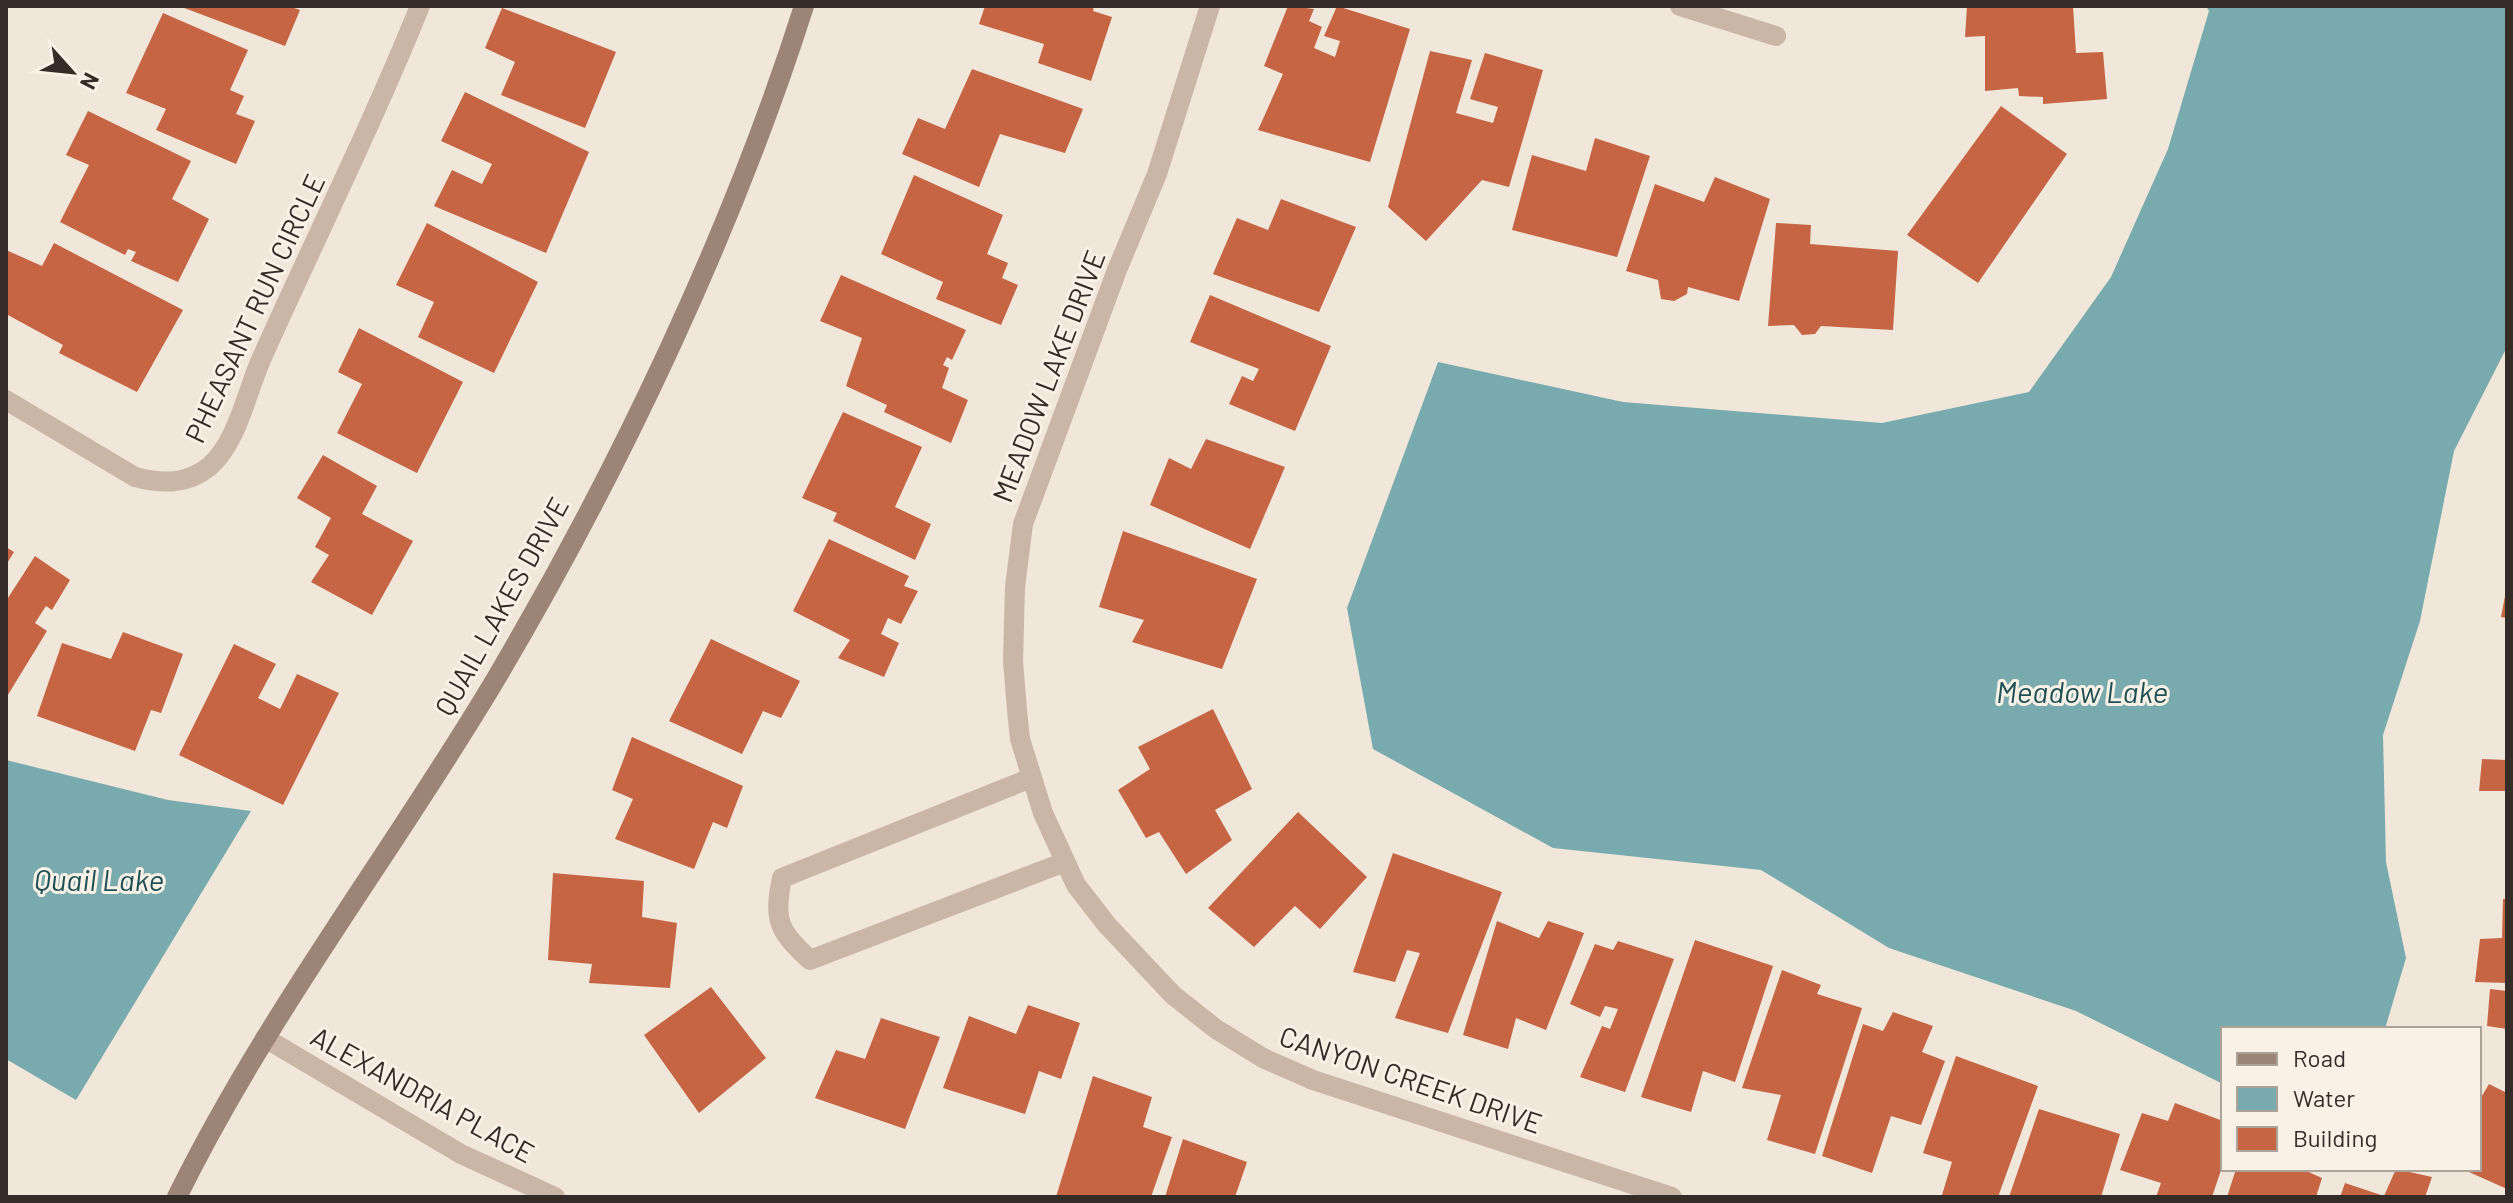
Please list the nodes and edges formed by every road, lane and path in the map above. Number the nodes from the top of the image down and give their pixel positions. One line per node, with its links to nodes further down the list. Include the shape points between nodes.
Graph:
1 (420, 6): 6 (street, PHEASANT RUN CIRCLE, via 225,448 210,466 186,480 158,483 135,477)
2 (804, 6): 9 (main road, QUAIL LAKES DRIVE, via 781,78 707,261 624,441 498,675)
3 (1210, 6): 7 (street, MEADOW LAKE DRIVE, via 1157,174 1023,524 1013,661 1020,739)
4 (1680, 6): 5 (street)
5 (1776, 36)
6 (6, 400)
7 (1031, 778): 8 (street, CANYON CREEK DRIVE); 8 (street, via 782,878 776,905 779,923 810,960)
8 (1065, 862): 12 (street, CANYON CREEK DRIVE, via 1107,925 1173,995 1263,1058 1313,1080)
9 (265, 1038): 10 (main road, QUAIL LAKES DRIVE); 11 (street, ALEXANDRIA PLACE, via 461,1154)
10 (177, 1197)
11 (555, 1197)
12 (1672, 1197)

